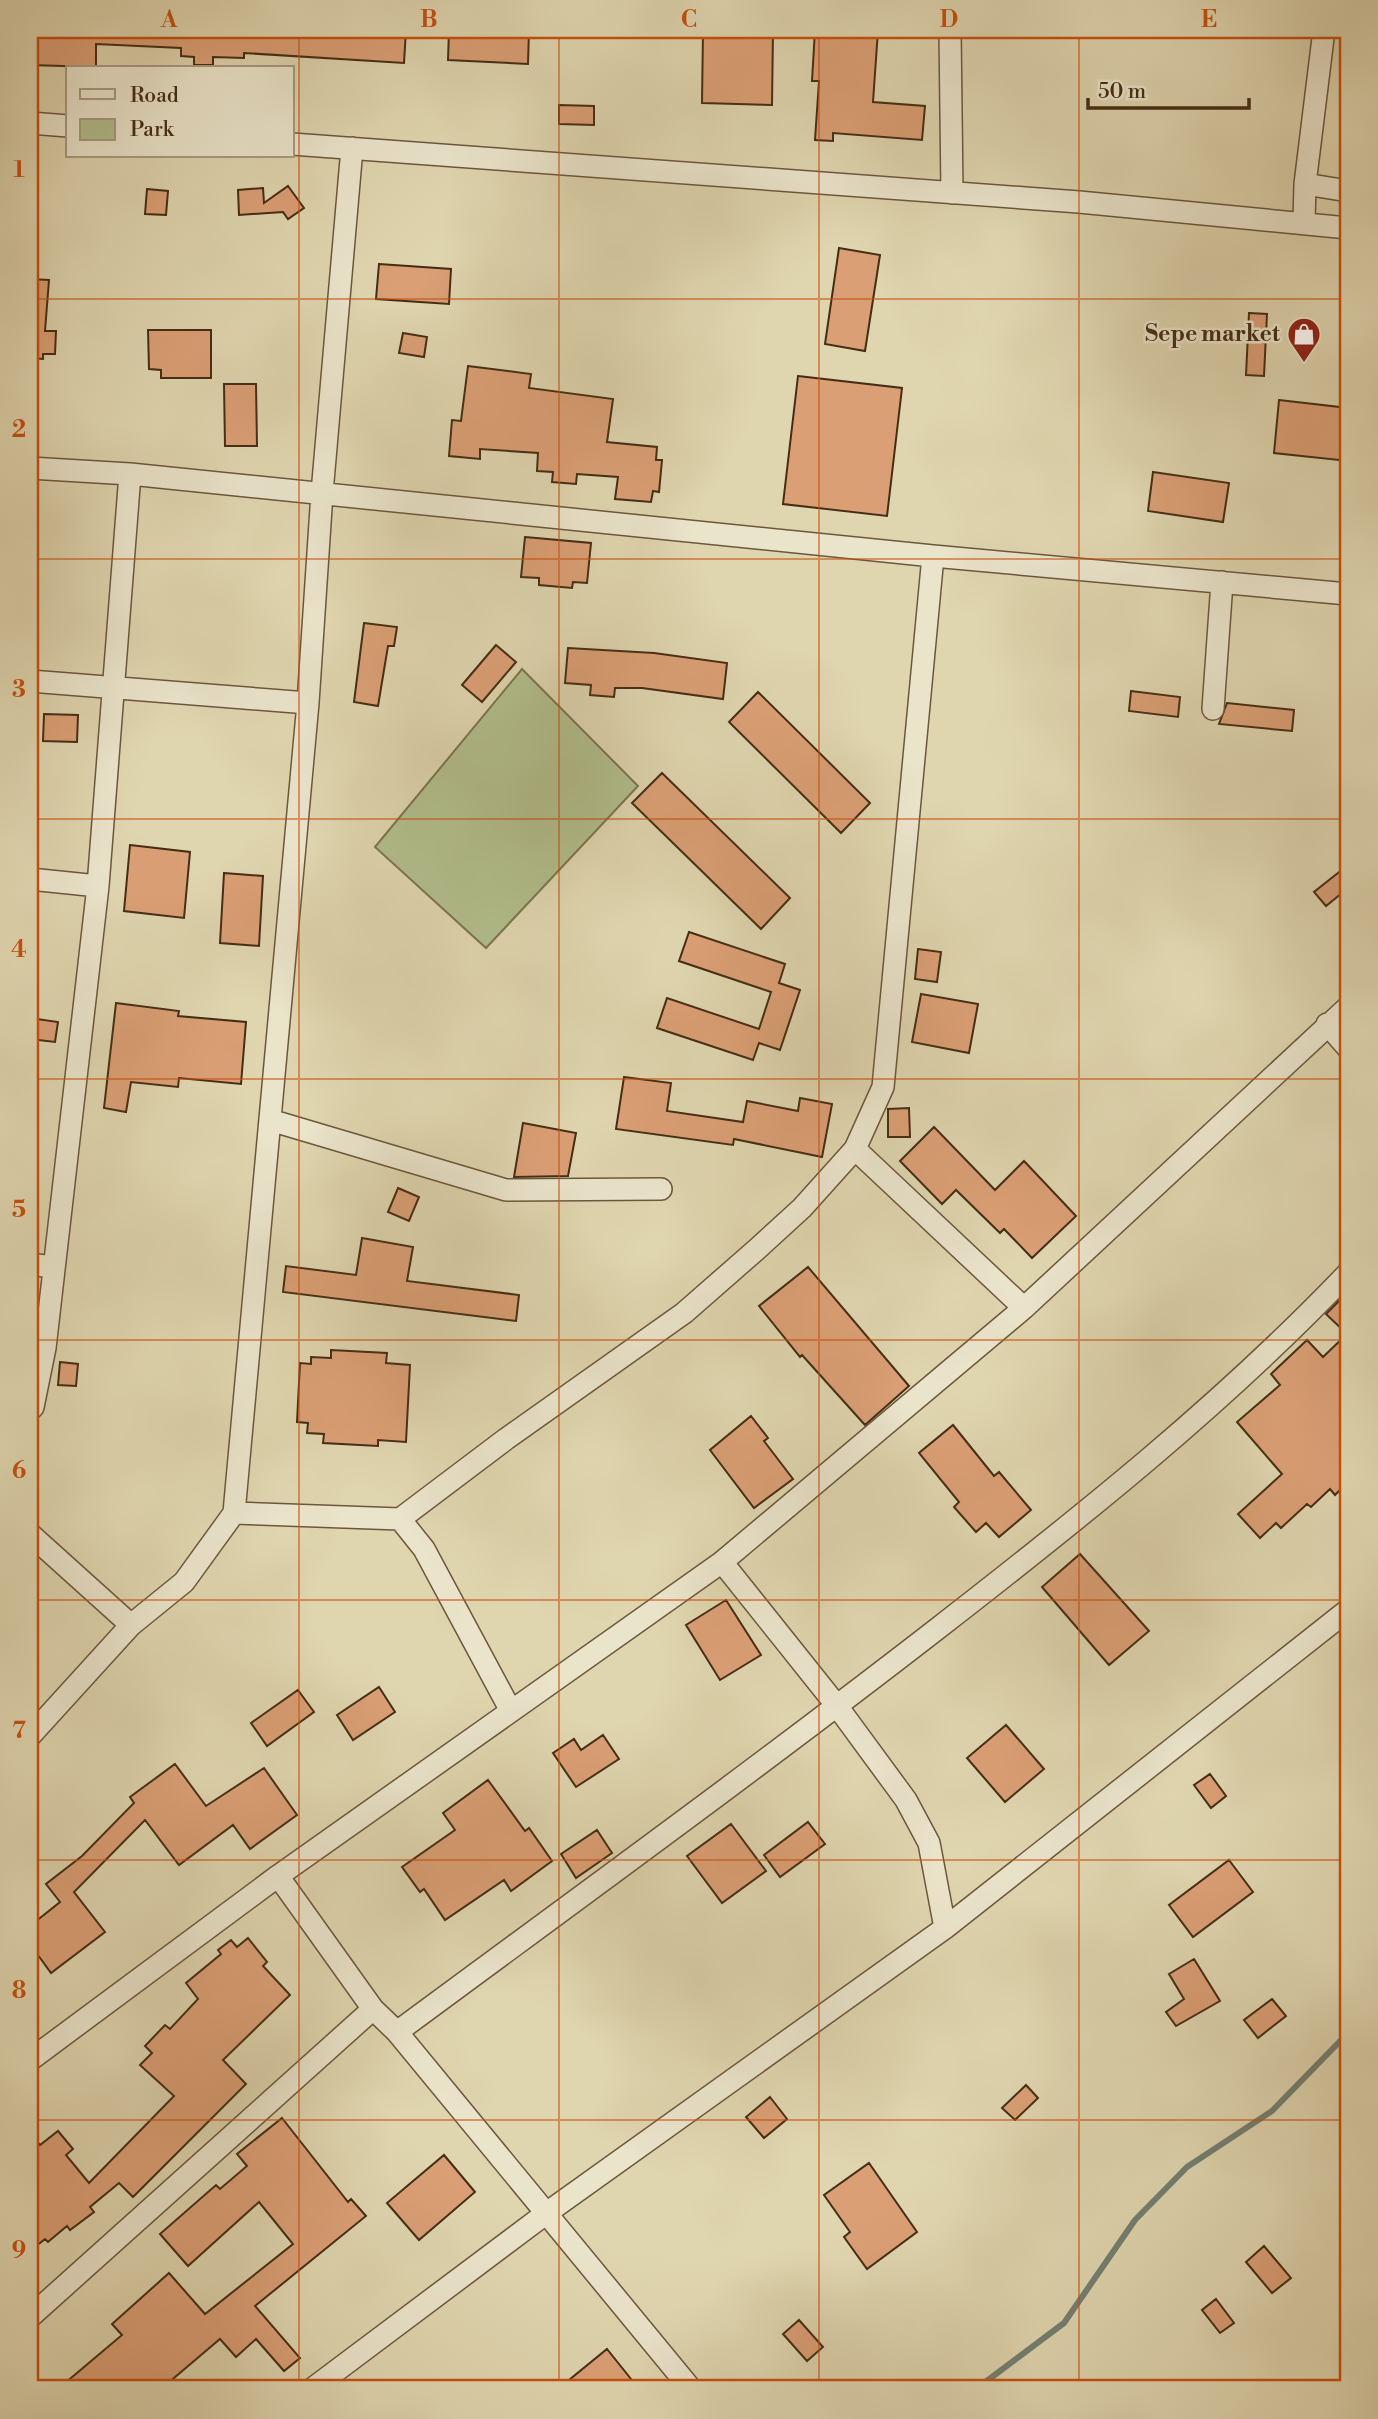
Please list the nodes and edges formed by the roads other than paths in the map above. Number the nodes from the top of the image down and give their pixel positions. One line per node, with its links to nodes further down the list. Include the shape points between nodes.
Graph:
1 (950, 30): 9 (street)
2 (1324, 30): 7 (street)
3 (30, 123): 4 (street)
4 (66, 126)
5 (294, 144): 6 (street)
6 (352, 149): 9 (street); 14 (street)
7 (1305, 184): 8 (street); 10 (street)
8 (1348, 191)
9 (952, 193): 10 (street)
10 (1304, 221): 11 (street)
11 (1348, 228)
12 (30, 468): 13 (street)
13 (130, 474): 14 (street); 19 (street)
14 (322, 493): 15 (street); 20 (street)
15 (933, 556): 16 (street); 28 (street, via 883,1087)
16 (1222, 582): 17 (street); 21 (street)
17 (1348, 594)
18 (30, 681): 19 (street)
19 (113, 689): 20 (street); 23 (street)
20 (308, 703): 27 (street)
21 (1213, 709)
22 (30, 880): 23 (street)
23 (98, 886): 31 (street)
24 (1348, 1007): 25 (street)
25 (1327, 1024): 26 (street); 33 (street)
26 (1348, 1048)
27 (270, 1120): 29 (street, via 506,1190); 35 (street)
28 (855, 1149): 33 (street); 36 (street, via 802,1209 684,1313)
29 (661, 1189)
30 (30, 1264): 31 (street)
31 (52, 1267): 34 (street, via 45,1348)
32 (1348, 1273): 41 (street, via 1299,1325 1101,1502)
33 (1024, 1308): 38 (street)
34 (30, 1410)
35 (234, 1513): 36 (street); 40 (street, via 184,1582)
36 (400, 1520): 42 (street, via 424,1549)
37 (30, 1534): 40 (street)
38 (722, 1562): 41 (street); 42 (street)
39 (1348, 1610): 45 (street)
40 (131, 1625): 43 (street)
41 (837, 1706): 45 (street, via 906,1800 929,1843); 47 (street)
42 (511, 1711): 44 (street)
43 (30, 1736)
44 (278, 1876): 46 (street); 48 (street)
45 (946, 1928): 49 (street)
46 (373, 2009): 47 (street); 50 (street)
47 (397, 2032): 49 (street)
48 (30, 2060)
49 (548, 2211): 51 (street); 52 (street)
50 (30, 2317)
51 (312, 2389)
52 (691, 2389)

